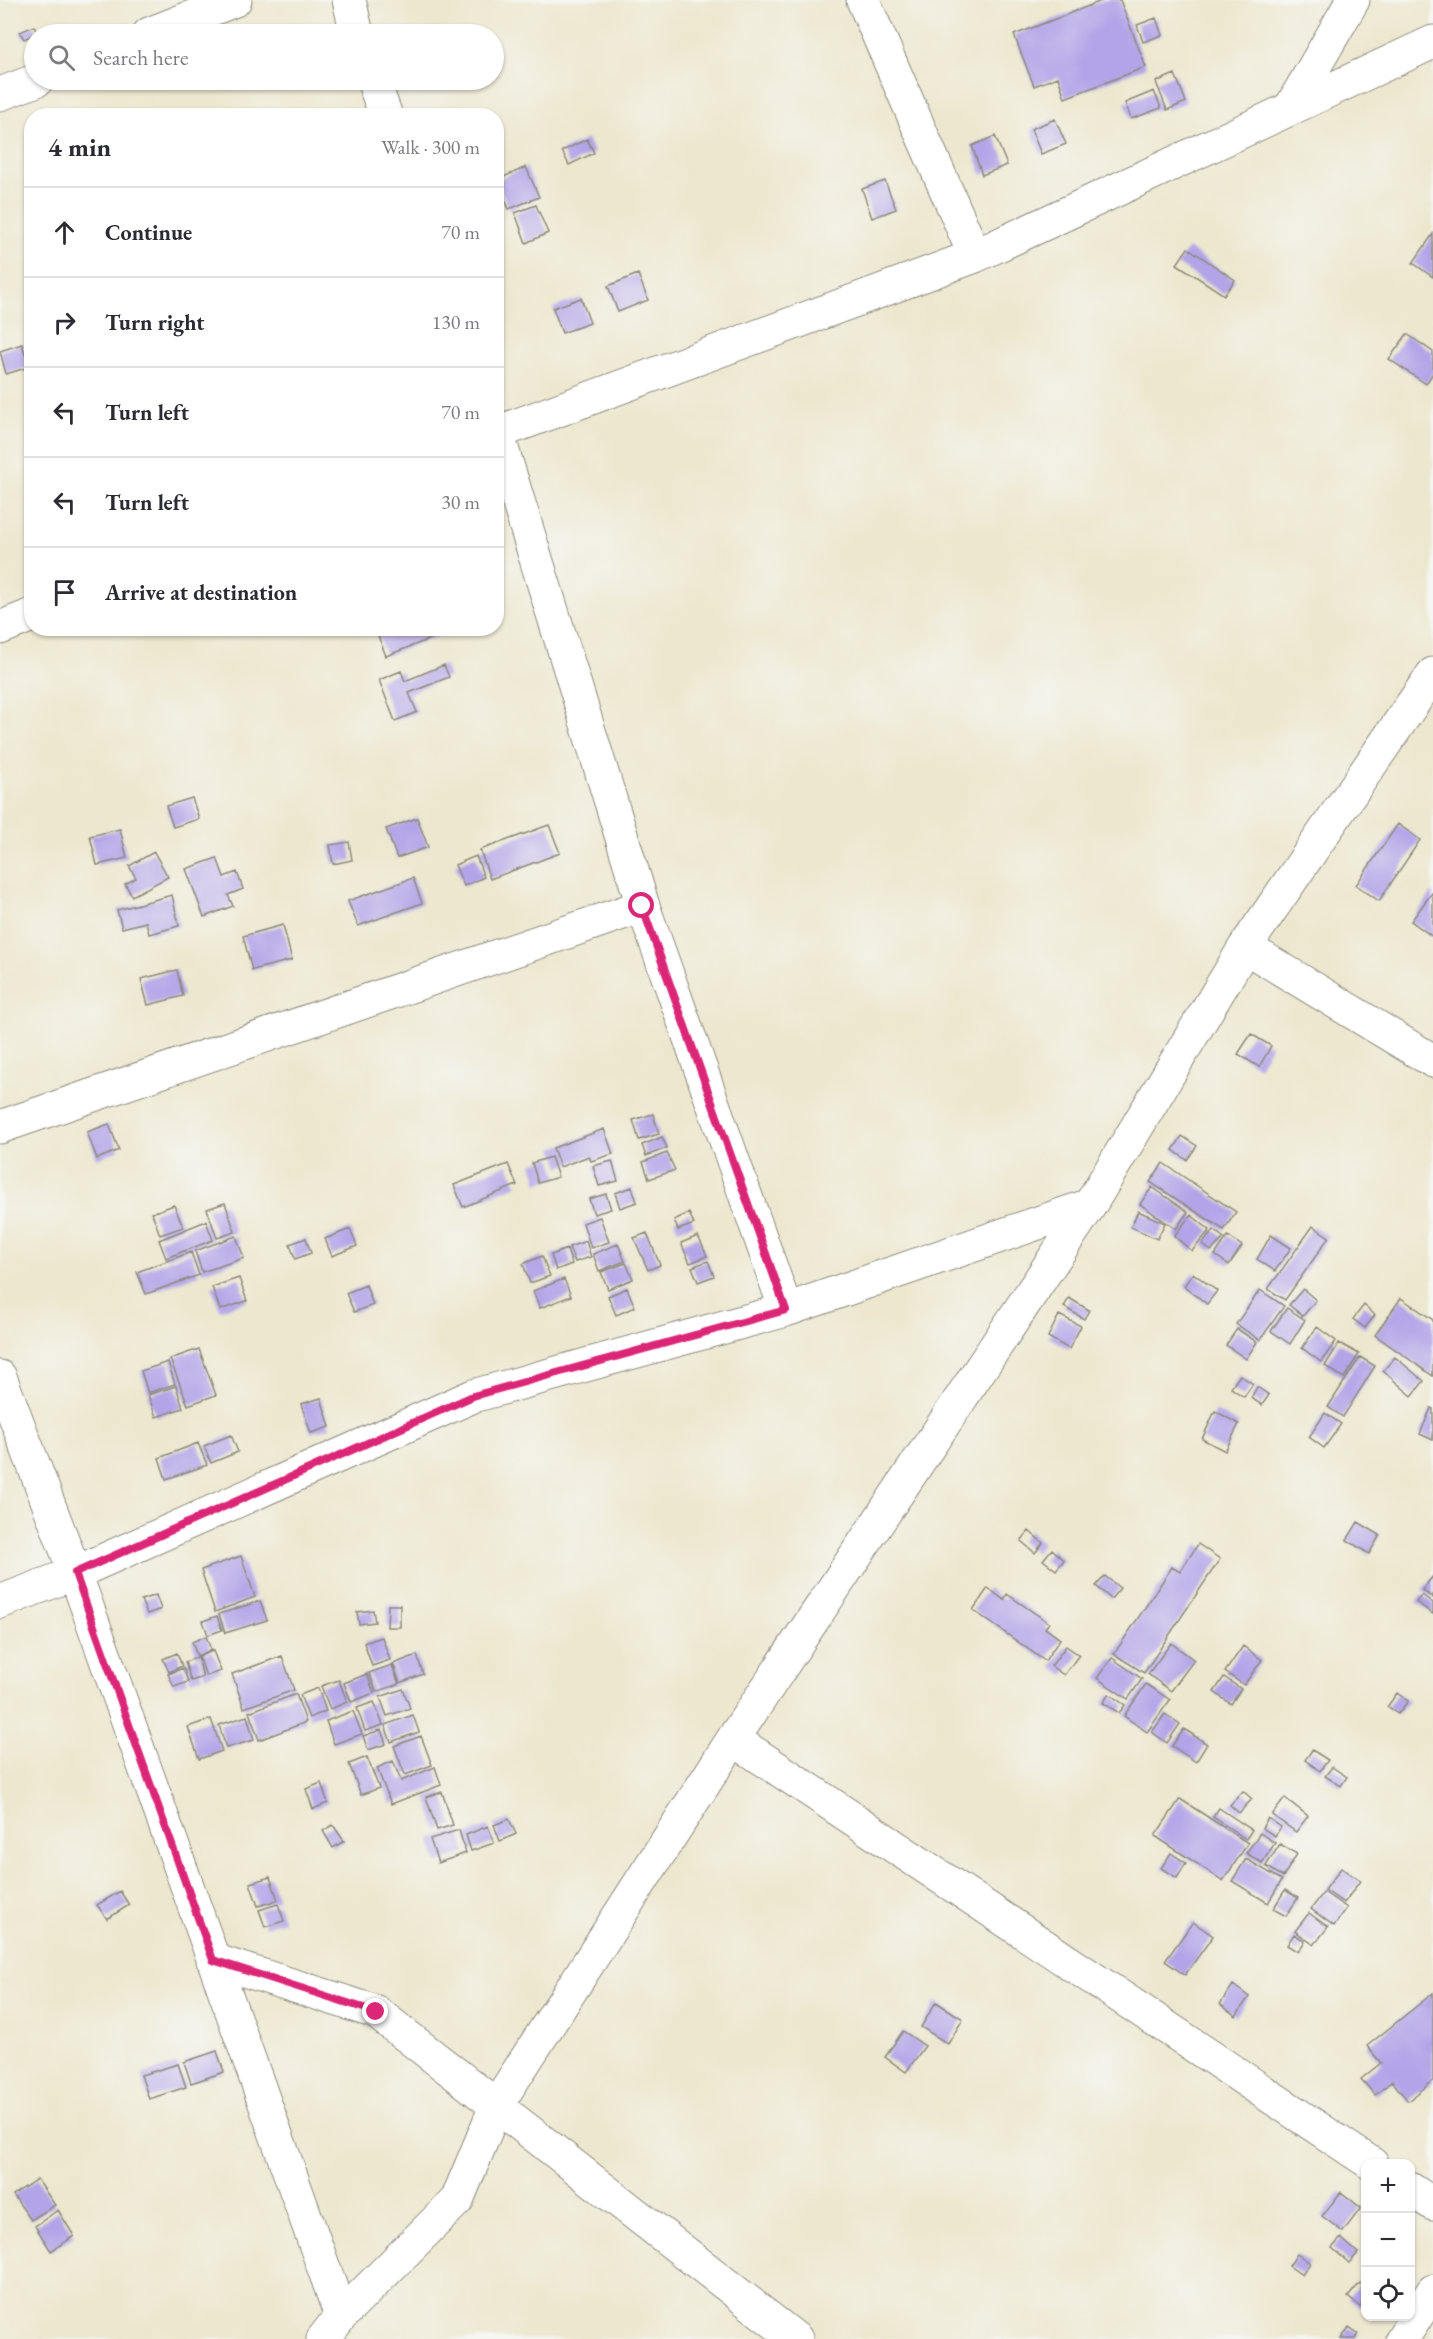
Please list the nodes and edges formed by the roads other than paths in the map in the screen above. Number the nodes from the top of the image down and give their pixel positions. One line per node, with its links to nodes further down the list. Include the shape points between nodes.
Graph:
1 (235, 0): 5 (street)
2 (350, 0): 6 (street)
3 (863, 0): 13 (street)
4 (1353, 0): 11 (street)
5 (174, 24)
6 (355, 24)
7 (1433, 42): 11 (street)
8 (24, 85): 10 (street)
9 (377, 90): 12 (street)
10 (0, 94)
11 (1291, 107): 13 (street)
12 (383, 108)
13 (975, 255): 14 (street)
14 (504, 428)
15 (504, 454): 19 (street)
16 (24, 618): 17 (street)
17 (0, 628)
18 (1433, 674): 20 (street)
19 (642, 906): 22 (street); 24 (street)
20 (1245, 947): 21 (street); 23 (street)
21 (1433, 1061)
22 (0, 1126)
23 (1089, 1205): 24 (street); 28 (street)
24 (786, 1310): 26 (street, via 473,1396)
25 (0, 1377): 26 (street)
26 (75, 1573): 27 (street); 29 (street)
27 (0, 1602)
28 (733, 1739): 30 (street); 31 (street)
29 (213, 1960): 30 (street, via 376,2012); 35 (street)
30 (496, 2106): 35 (street, via 457,2200); 36 (street)
31 (1366, 2159)
32 (1415, 2192): 33 (street)
33 (1433, 2204)
34 (1433, 2290): 37 (street)
35 (332, 2327)
36 (796, 2339)
37 (1402, 2339)

